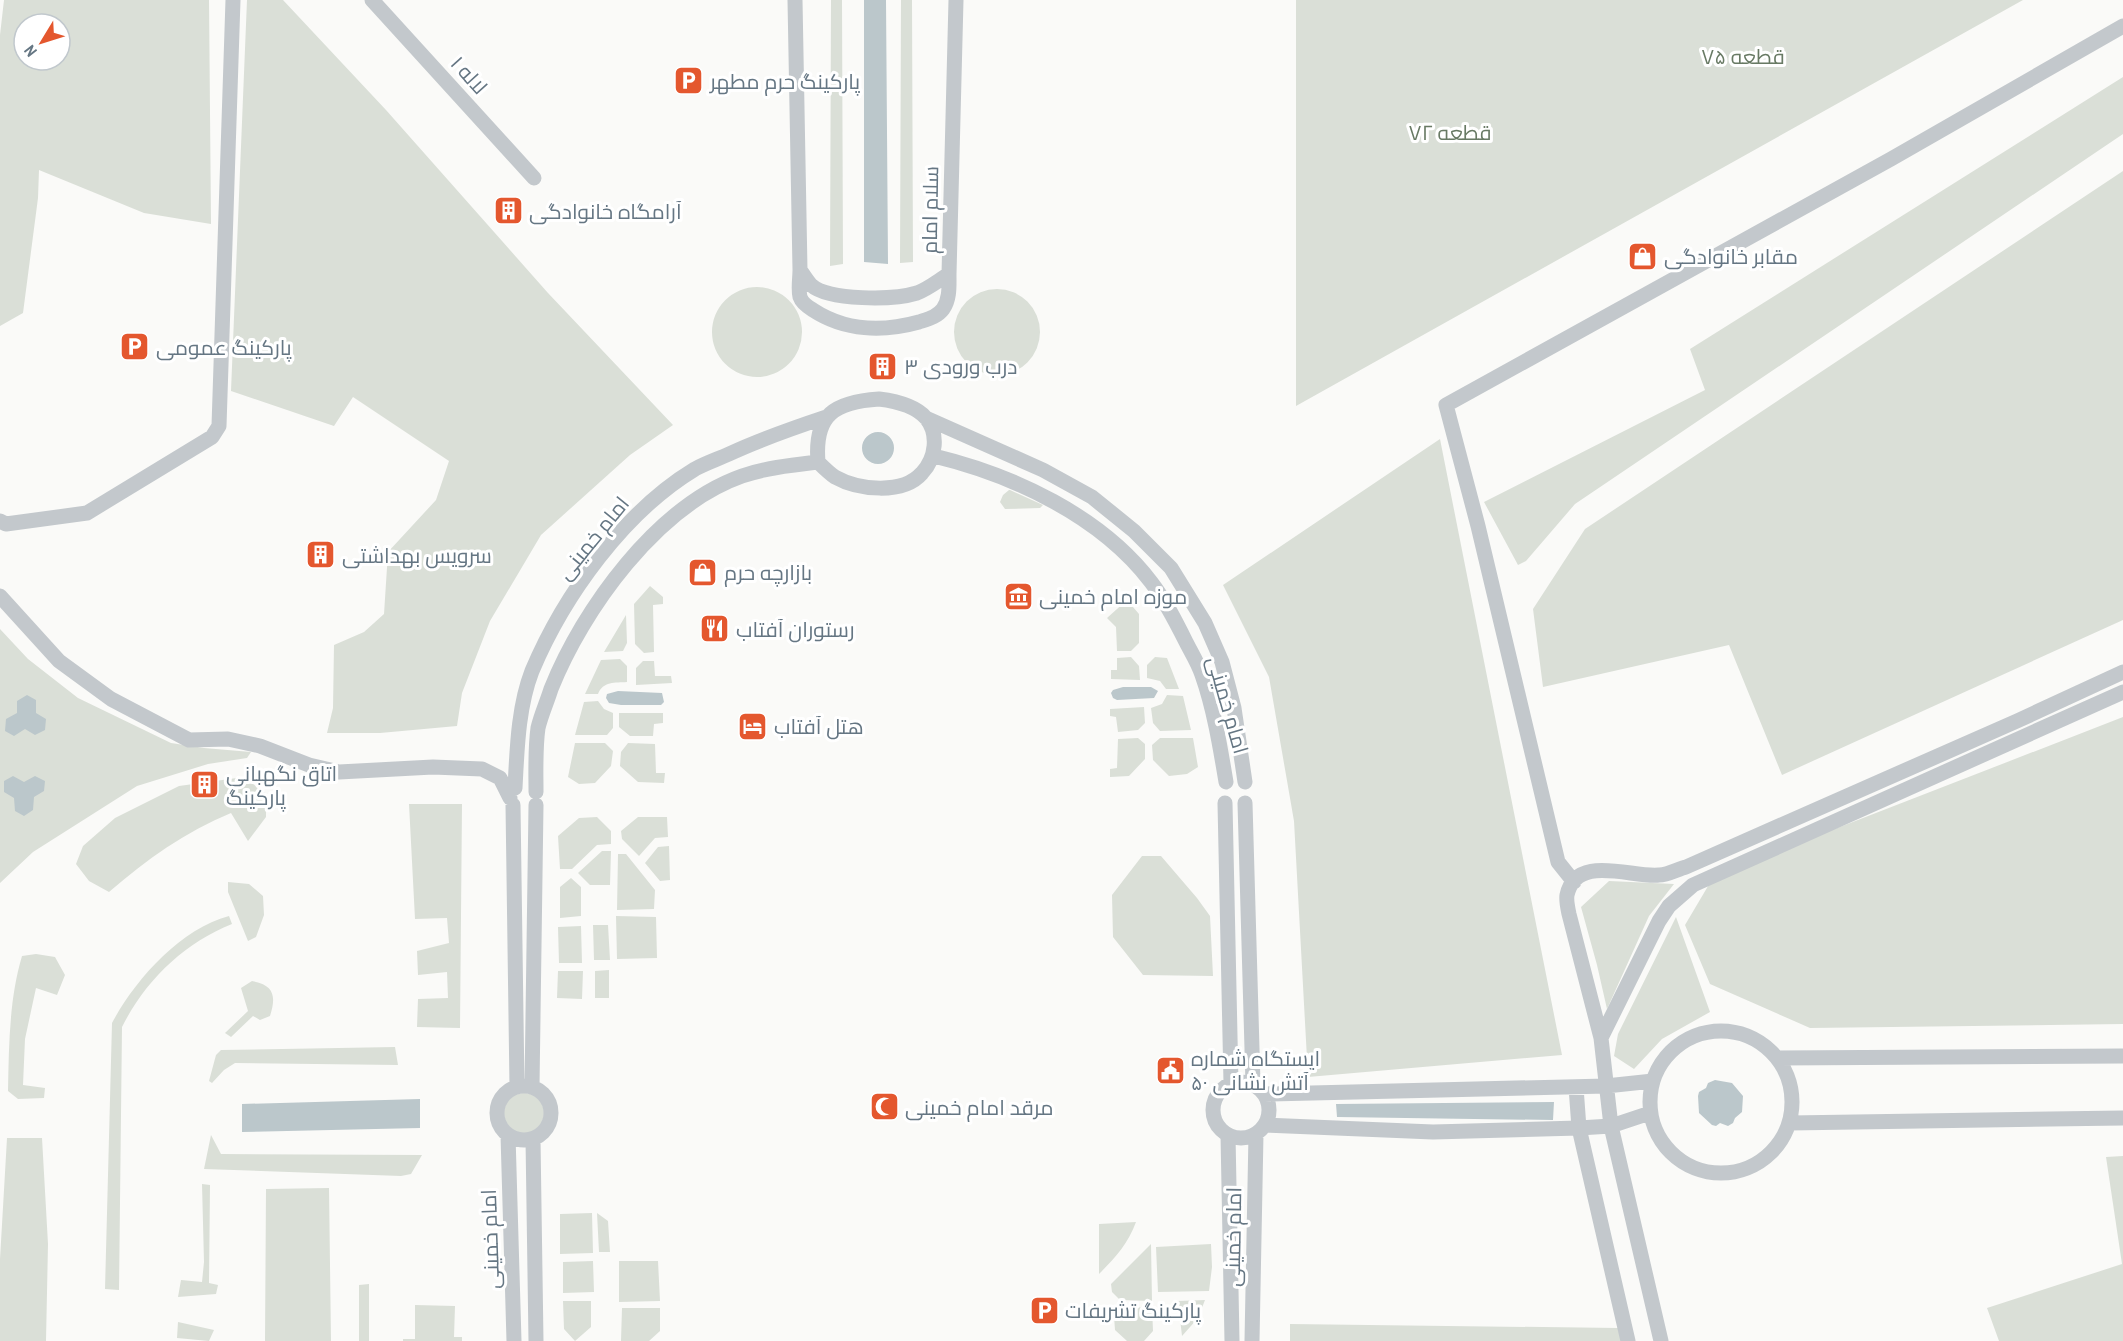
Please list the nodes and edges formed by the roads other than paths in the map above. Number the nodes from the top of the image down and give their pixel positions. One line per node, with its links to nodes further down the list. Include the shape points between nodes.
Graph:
1 (233, 0): 13 (street, via 219,426 212,437 87,513 6,524)
2 (372, 0): 6 (street, لاله ۱)
3 (795, 0): 7 (street)
4 (956, 0): 8 (street, سلام امام)
5 (2123, 26): 23 (street, via 1446,405 1558,862)
6 (534, 178)
7 (800, 270): 8 (street, سلام امام, via 812,286 861,298 918,292); 8 (street, via 800,297 806,306 824,317 874,329 933,317 948,299)
8 (949, 274)
9 (826, 417): 10 (street, via 844,404 879,399 906,404); 12 (street, via 816,441); 19 (street, امام خمینی, via 765,437 697,468 657,496 620,532 587,574 532,673 518,730)
10 (926, 418): 11 (street, via 934,438); 18 (street, via 1043,470 1092,497 1171,568 1222,662 1234,708)
11 (934, 456): 12 (street, via 921,474 889,488 852,485 833,476); 17 (street, امام خمینی, via 1005,478 1066,509 1119,546 1151,582 1201,673)
12 (818, 462): 20 (street, امام خمینی, via 742,476 697,497 663,524 635,555 600,598 558,673 538,728)
13 (0, 521)
14 (0, 596): 19 (street, via 59,661 111,699 189,740 228,739 339,772 433,767 482,769 500,778)
15 (2123, 672): 23 (street, via 1686,867 1659,875 1600,870 1580,874)
16 (2123, 692): 24 (street, via 1693,885 1669,906 1659,921)
17 (1226, 782): 18 (street, via 1233,778); 21 (street, via 1221,794)
18 (1245, 782): 22 (street, via 1250,793)
19 (513, 797): 20 (street, via 527,785); 20 (street, via 516,809 524,812); 31 (street, امام خمینی)
20 (536, 799): 31 (street, امام خمینی)
21 (1225, 803): 22 (street, via 1233,807); 28 (street)
22 (1245, 803): 29 (street)
23 (1574, 882): 24 (street, via 1567,896 1569,914)
24 (1601, 1038): 30 (street)
25 (2123, 1056): 26 (street)
26 (1778, 1058): 27 (street, via 1762,1043 1742,1033 1719,1030 1698,1034 1678,1045 1662,1061); 36 (street, via 1792,1089)
27 (1653, 1081): 30 (street); 34 (street)
28 (1232, 1083): 29 (street); 41 (street, via 1223,1088 1213,1103 1215,1122)
29 (1253, 1084): 33 (street)
30 (1606, 1086): 32 (street); 37 (street)
31 (525, 1087): 40 (street, via 502,1096 498,1104 498,1121); 42 (street, via 546,1097 551,1113 546,1129)
32 (1576, 1087): 33 (street); 38 (street)
33 (1265, 1094): 39 (street, via 1270,1110)
34 (1650, 1113): 36 (street, via 1656,1134 1669,1151 1686,1165 1706,1173 1738,1172 1767,1158); 37 (street)
35 (2123, 1118): 36 (street)
36 (1790, 1123)
37 (1611, 1126): 38 (street); 48 (street)
38 (1579, 1128): 39 (street, via 1433,1132); 47 (street)
39 (1261, 1130): 41 (street, via 1247,1138); 46 (street, امام خمینی)
40 (508, 1135): 42 (street); 43 (street, امام خمینی)
41 (1228, 1135): 45 (street, امام خمینی)
42 (533, 1139): 44 (street, امام خمینی)
43 (514, 1341)
44 (536, 1341)
45 (1232, 1341)
46 (1252, 1341)
47 (1628, 1341)
48 (1661, 1341)

